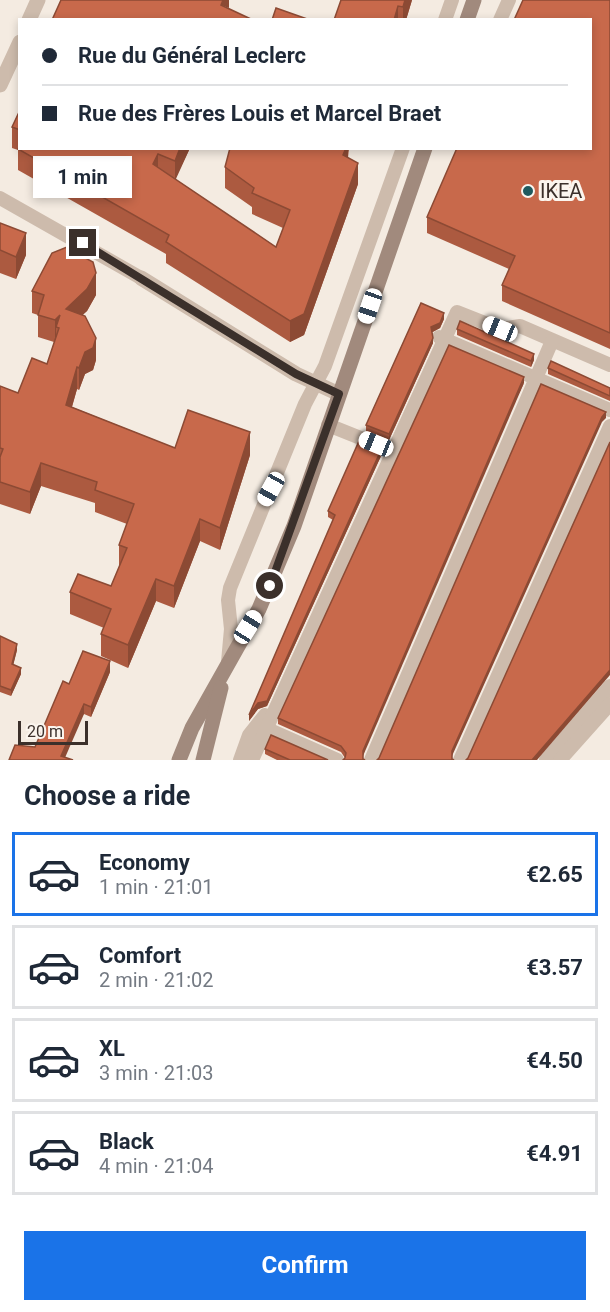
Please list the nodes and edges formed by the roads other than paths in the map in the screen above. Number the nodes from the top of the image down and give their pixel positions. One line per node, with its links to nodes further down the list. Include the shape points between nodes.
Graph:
1 (38, 0): 5 (street)
2 (452, 0): 6 (lane)
3 (474, 0): 7 (main road)
4 (509, 0): 8 (lane)
5 (31, 18)
6 (447, 18)
7 (468, 18)
8 (501, 18)
9 (18, 46): 10 (street)
10 (0, 85)
11 (402, 150): 17 (lane)
12 (423, 150): 18 (main road)
13 (0, 198): 14 (lane)
14 (141, 278): 17 (street)
15 (552, 340): 16 (lane); 22 (lane, via 520,326 500,329 457,312); 32 (lane)
16 (610, 365)
17 (316, 384): 18 (street); 23 (lane, via 230,588)
18 (339, 394): 20 (main road)
19 (610, 410): 29 (lane, via 439,337 262,721 249,735)
20 (328, 425): 22 (lane); 23 (main road, via 270,586)
21 (610, 426): 33 (lane)
22 (393, 451): 26 (lane)
23 (228, 662): 27 (main road); 28 (main road)
24 (610, 686): 34 (lane)
25 (610, 704): 35 (lane)
26 (265, 729): 30 (lane); 31 (lane)
27 (179, 760)
28 (203, 760)
29 (240, 760)
30 (252, 760)
31 (338, 760)
32 (371, 760)
33 (460, 760)
34 (546, 760)
35 (560, 760)

